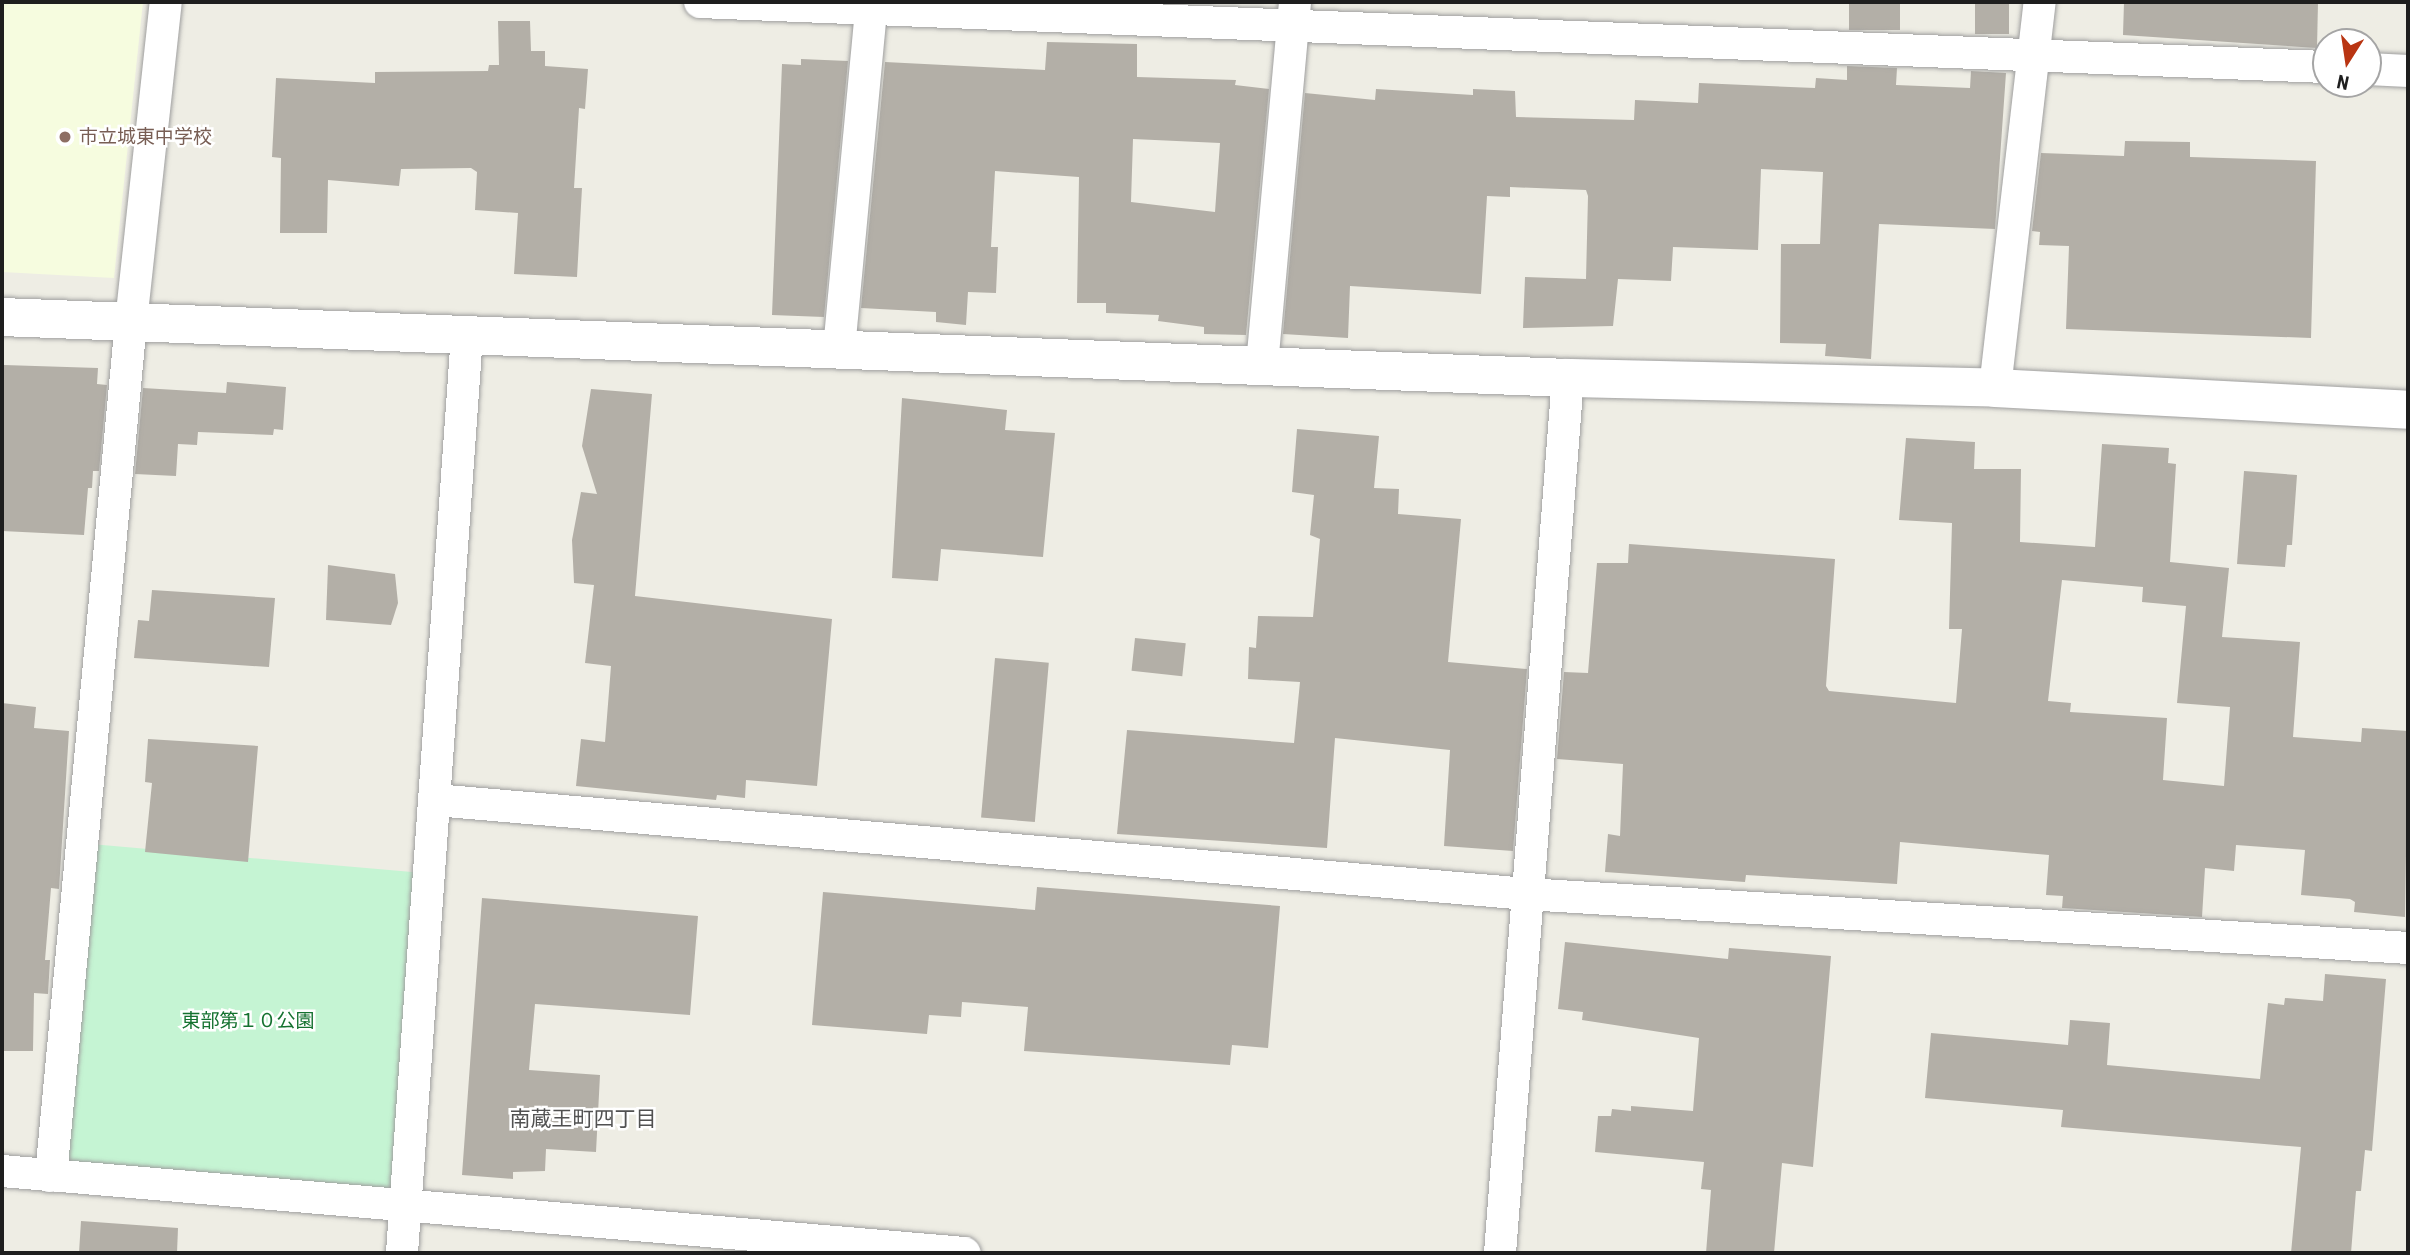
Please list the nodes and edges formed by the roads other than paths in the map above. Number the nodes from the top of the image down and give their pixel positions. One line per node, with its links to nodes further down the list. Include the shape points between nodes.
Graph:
1 (166, 2): 11 (street)
2 (700, 2): 4 (street)
3 (2040, 2): 6 (street)
4 (872, 5): 5 (street); 13 (street)
5 (1294, 14): 6 (street); 14 (street)
6 (2035, 53): 7 (street); 16 (street)
7 (2312, 66)
8 (2382, 70): 9 (street)
9 (2408, 71)
10 (2, 317): 11 (street)
11 (131, 322): 12 (street); 22 (street)
12 (467, 335): 13 (street); 18 (street)
13 (839, 349): 14 (street)
14 (1262, 365): 15 (street)
15 (1568, 378): 16 (street); 19 (street)
16 (1995, 388): 17 (street)
17 (2408, 410)
18 (435, 800): 19 (street); 23 (street)
19 (1527, 894): 20 (street); 26 (street)
20 (2408, 948)
21 (2, 1171): 22 (street)
22 (51, 1176): 23 (street)
23 (406, 1203): 24 (street); 25 (street)
24 (402, 1253)
25 (965, 1253)
26 (1500, 1253)

